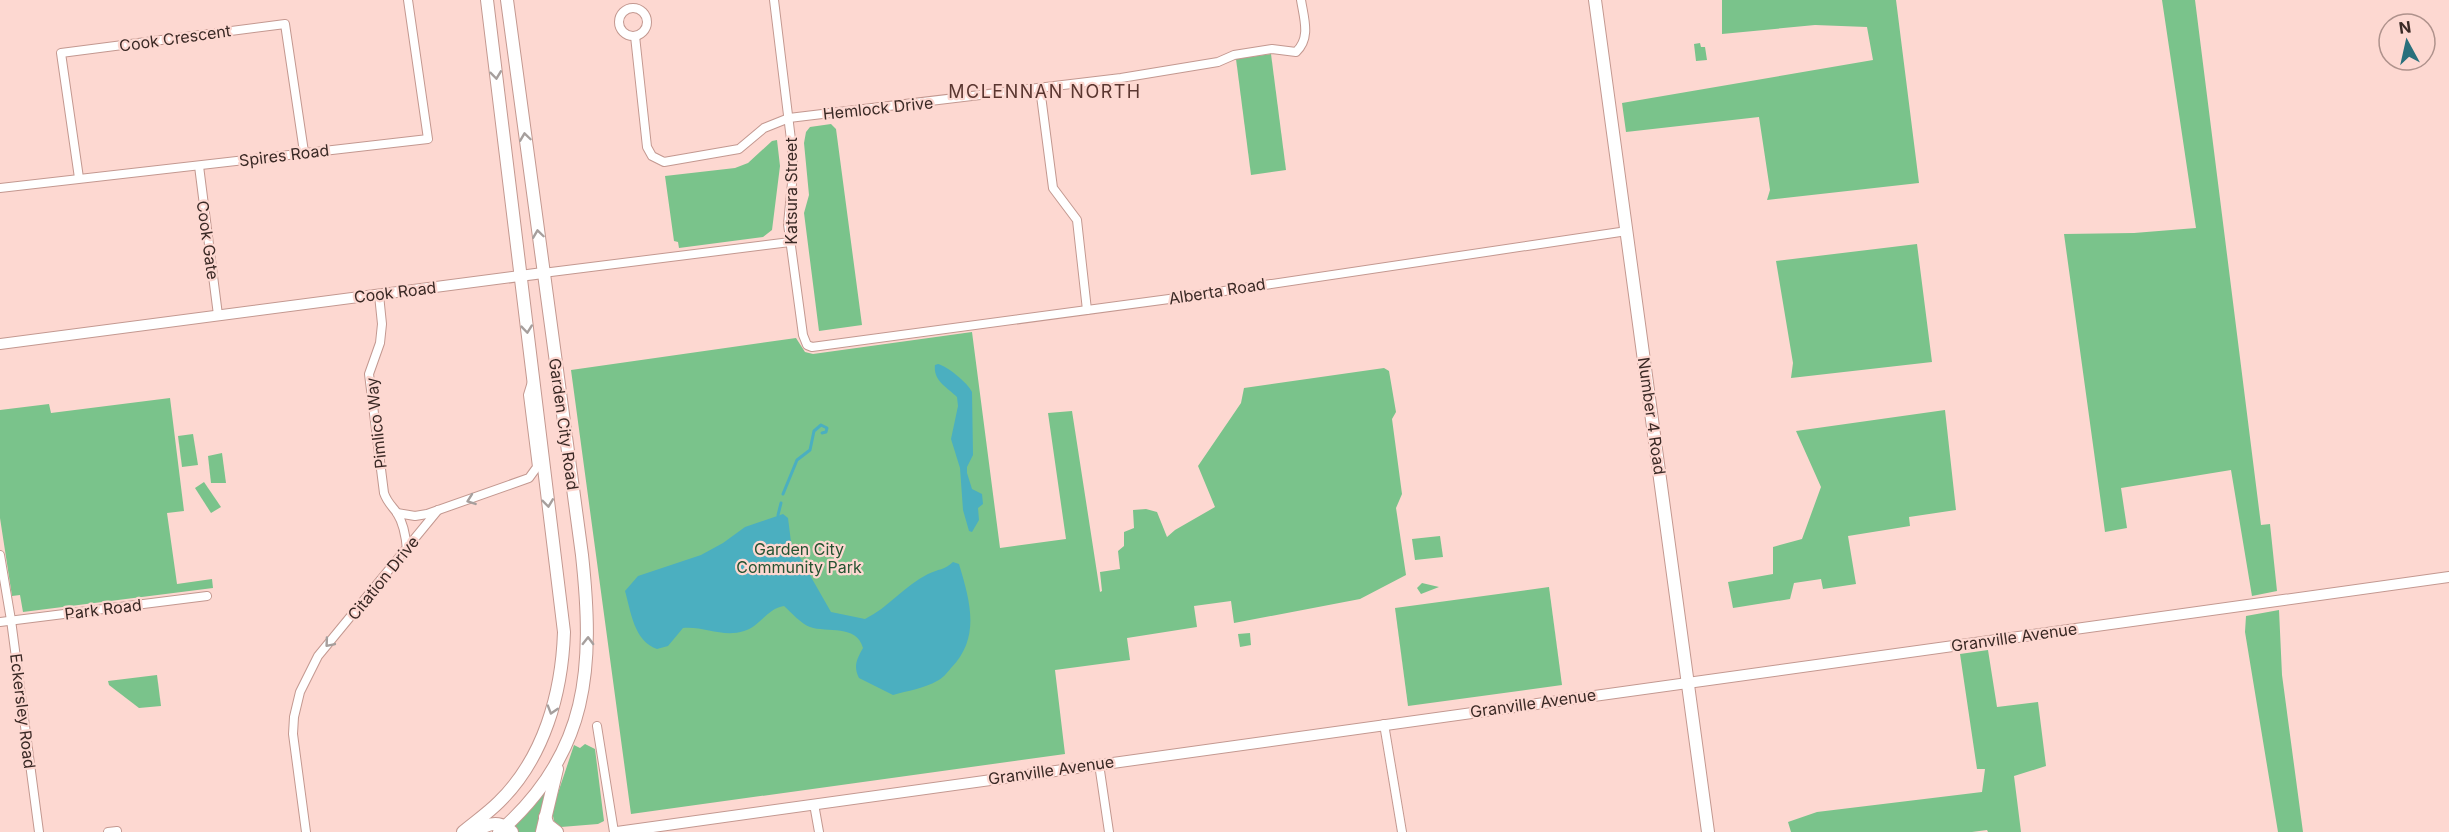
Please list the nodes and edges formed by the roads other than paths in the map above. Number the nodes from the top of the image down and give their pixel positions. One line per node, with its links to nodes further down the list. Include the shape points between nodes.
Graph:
1 (408, 0): 10 (street, Spires Road, via 428,139)
2 (487, 0): 17 (main road, Garden City Road, one-way to 17)
3 (507, 0): 16 (main road, Garden City Road, one-way to 3)
4 (774, 0): 9 (street, Katsura Street)
5 (1301, 0): 8 (street, Hemlock Drive, via 1305,35 1296,52 1272,49 1208,64)
6 (1595, 0): 14 (main road, Number 4 Road)
7 (635, 36): 9 (street, Hemlock Drive, via 647,147 652,156 664,162 739,149 764,128)
8 (1040, 88): 9 (street, Hemlock Drive); 19 (street, via 1053,188 1077,220)
9 (789, 118): 15 (street, Katsura Street, via 793,173)
10 (304, 152): 11 (street, Spires Road); 12 (street, Cook Crescent, via 285,24 62,53)
11 (199, 166): 12 (street, Spires Road); 20 (street, Cook Gate)
12 (79, 178): 13 (street, Spires Road)
13 (0, 188)
14 (1627, 231): 19 (street, Alberta Road); 32 (main road, Number 4 Road)
15 (790, 242): 16 (street, Cook Road); 22 (street, Katsura Street)
16 (543, 273): 17 (street, Cook Road); 35 (main road, Garden City Road, one-way to 16, via 582,699 588,624)
17 (521, 276): 18 (street, Cook Road); 23 (main road, Garden City Road, one-way to 23)
18 (379, 295): 20 (street, Cook Road); 25 (street, Pimlico Way, via 380,343 369,374 384,493)
19 (1087, 309): 22 (street, Alberta Road, via 819,348)
20 (218, 315): 21 (street, Cook Road)
21 (0, 344)
22 (807, 345)
23 (532, 382): 24 (street, one-way to 24, via 528,395 537,467 533,474 517,484); 37 (main road, Garden City Road, one-way to 37, via 562,601 564,652 556,697 537,750)
24 (438, 510): 25 (street, via 415,516); 26 (street, Citation Drive)
25 (397, 513): 26 (street, Pimlico Way, via 405,533)
26 (406, 550): 42 (street, Citation Drive, one-way to 42, via 318,656 300,692 293,734)
27 (0, 555): 30 (street, Eckersley Road)
28 (2449, 577): 32 (street, Granville Avenue)
29 (207, 596): 30 (street, Park Road)
30 (11, 620): 31 (street, Park Road); 41 (street, Eckersley Road)
31 (0, 622)
32 (1688, 682): 33 (street, Granville Avenue); 51 (main road, Number 4 Road)
33 (1384, 724): 36 (street, Granville Avenue); 50 (street)
34 (597, 726): 47 (street)
35 (562, 754): 39 (main road); 40 (main road, Garden City Road, via 535,797)
36 (1099, 764): 38 (street, Granville Avenue); 49 (street)
37 (499, 802): 40 (main road); 43 (main road)
38 (814, 804): 47 (street, Granville Avenue); 48 (street)
39 (545, 817): 45 (main road); 46 (main road)
40 (503, 829): 44 (main road, via 490,824)
41 (39, 832)
42 (306, 832)
43 (463, 832)
44 (476, 832)
45 (542, 832)
46 (557, 832)
47 (615, 832)
48 (819, 832)
49 (1109, 832)
50 (1402, 832)
51 (1708, 832)

